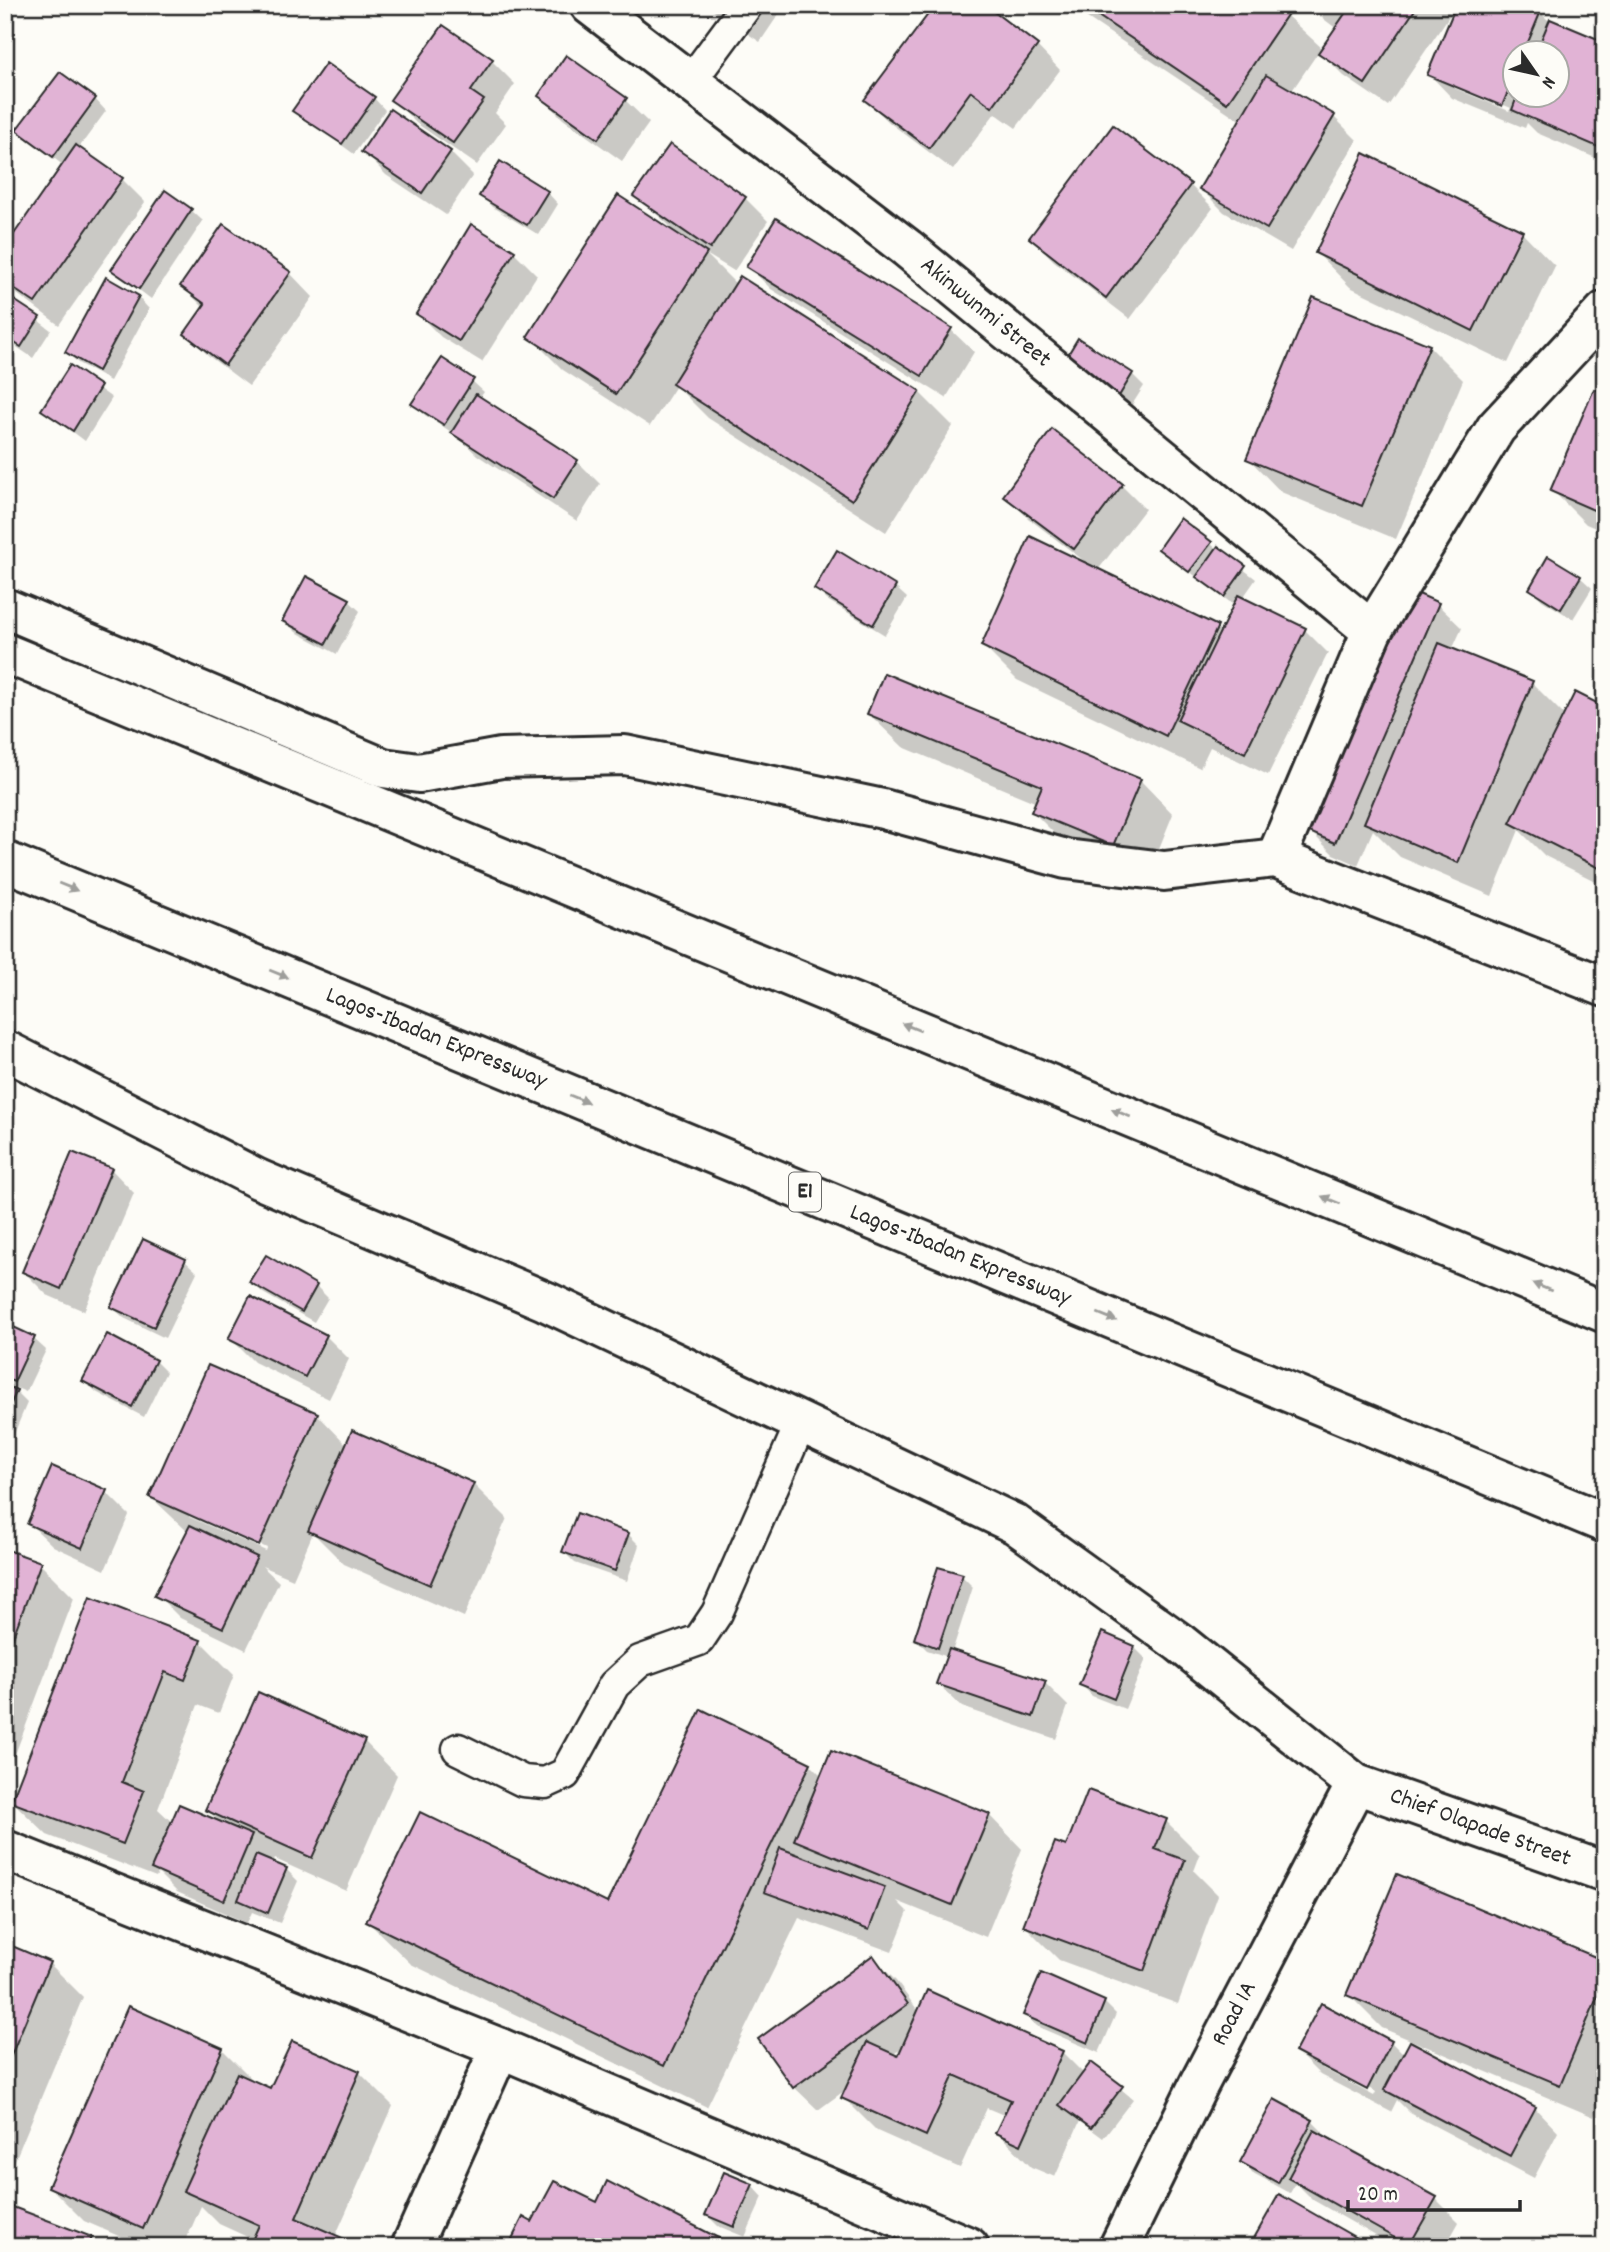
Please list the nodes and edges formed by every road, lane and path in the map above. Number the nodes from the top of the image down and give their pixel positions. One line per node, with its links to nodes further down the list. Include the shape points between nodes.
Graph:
1 (590, 5): 3 (main road, Akinwunmi Street)
2 (747, 5): 3 (lane)
3 (690, 82): 6 (main road, Akinwunmi Street, via 907,248)
4 (1605, 312): 6 (main road, via 1496,428)
5 (5, 608): 8 (main road, via 383,768 419,773 500,758 625,755 883,809 1066,859 1164,871)
6 (1372, 631): 8 (main road)
7 (5, 653): 12 (main road, one-way to 7)
8 (1276, 858): 10 (main road)
9 (5, 861): 14 (main road, Lagos-Ibadan Expressway / E1, one-way to 14)
10 (1605, 987)
11 (5, 1050): 13 (main road, Chief Olapade Street, via 258,1178 545,1301)
12 (1605, 1313)
13 (801, 1423): 15 (lane, via 717,1613 699,1640 640,1661 614,1685 565,1774 545,1783 523,1781); 16 (main road, Chief Olapade Street, via 1015,1524 1180,1643)
14 (1605, 1523)
15 (458, 1749)
16 (1356, 1784): 18 (main road, Chief Olapade Street); 22 (main road, Road 1A)
17 (5, 1850): 19 (main road)
18 (1605, 1872)
19 (500, 2048): 20 (main road); 21 (main road)
20 (411, 2247)
21 (969, 2247)
22 (1119, 2247)

